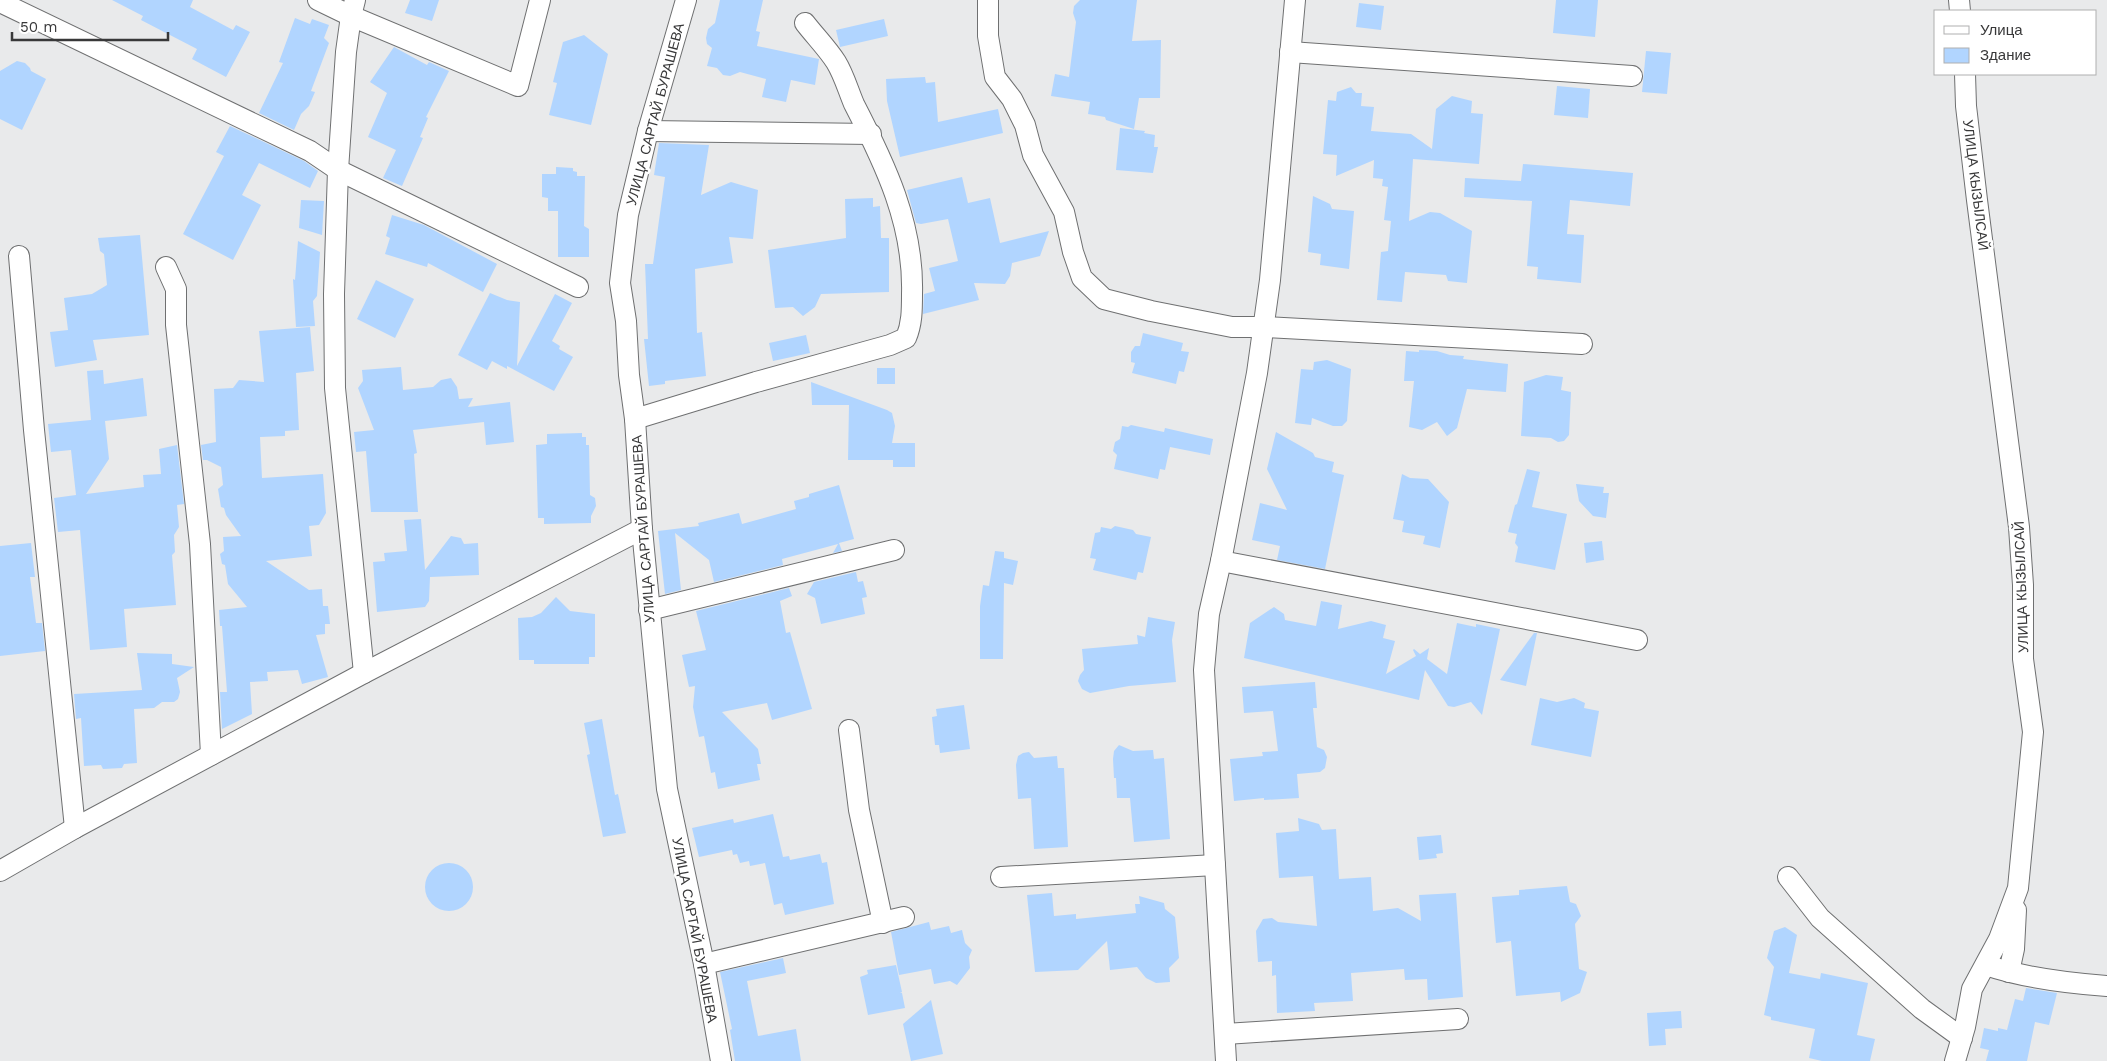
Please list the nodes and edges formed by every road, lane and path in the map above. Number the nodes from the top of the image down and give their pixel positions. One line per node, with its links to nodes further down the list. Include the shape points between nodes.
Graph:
1 (318, 0): 7 (street)
2 (540, 0): 7 (street, via 518,86)
3 (686, 0): 12 (street, УЛИЦА САРТАЙ БУРАШЕВА)
4 (988, 0): 18 (street, via 988,36 995,77 1012,99 1033,155 1064,212 1082,278 1104,299 1232,327)
5 (1294, 0): 9 (street)
6 (0, 2): 14 (street, via 310,151)
7 (353, 8): 14 (street, via 346,52)
8 (805, 23): 13 (street, via 836,63)
9 (1290, 52): 11 (street); 18 (street)
10 (1965, 75): 34 (street, УЛИЦА КЫЗЫЛСАЙ, via 1966,106 2024,586 2023,659 2032,732)
11 (1632, 76)
12 (648, 131): 13 (street); 20 (street, УЛИЦА САРТАЙ БУРАШЕВА, via 628,215 620,283)
13 (871, 134): 20 (street, via 896,193 906,228 912,278 911,326 906,338)
14 (338, 170): 17 (street); 26 (street, via 335,388)
15 (19, 256): 29 (street)
16 (166, 268): 28 (street, via 176,289 176,325 200,544)
17 (578, 287)
18 (1264, 327): 19 (street); 23 (street)
19 (1582, 344)
20 (635, 419): 21 (street, УЛИЦА САРТАЙ БУРАШЕВА)
21 (642, 529): 24 (street, УЛИЦА САРТАЙ БУРАШЕВА); 26 (street)
22 (894, 550): 24 (street)
23 (1221, 561): 25 (street); 30 (street, via 1209,614 1204,670)
24 (649, 610): 37 (street, УЛИЦА САРТАЙ БУРАШЕВА, via 667,789)
25 (1636, 640)
26 (364, 673): 28 (street)
27 (849, 730): 36 (street, via 859,810)
28 (211, 755): 29 (street)
29 (75, 828): 31 (street)
30 (1215, 865): 32 (street); 42 (street)
31 (0, 871)
32 (1001, 877)
33 (1788, 877): 43 (street, via 1820,918 1922,1010)
34 (2018, 890): 38 (street, УЛИЦА КЫЗЫЛСАЙ); 39 (street)
35 (904, 917): 36 (street)
36 (883, 923): 37 (street)
37 (704, 964): 44 (street, УЛИЦА САРТАЙ БУРАШЕВА)
38 (1986, 965): 39 (street); 43 (street, УЛИЦА КЫЗЫЛСАЙ, via 1972,989)
39 (2009, 972): 40 (street)
40 (2107, 986)
41 (1458, 1019): 42 (street)
42 (1225, 1034): 45 (street)
43 (1962, 1038): 46 (street, УЛИЦА КЫЗЫЛСАЙ)
44 (720, 1061)
45 (1226, 1061)
46 (1955, 1061)

